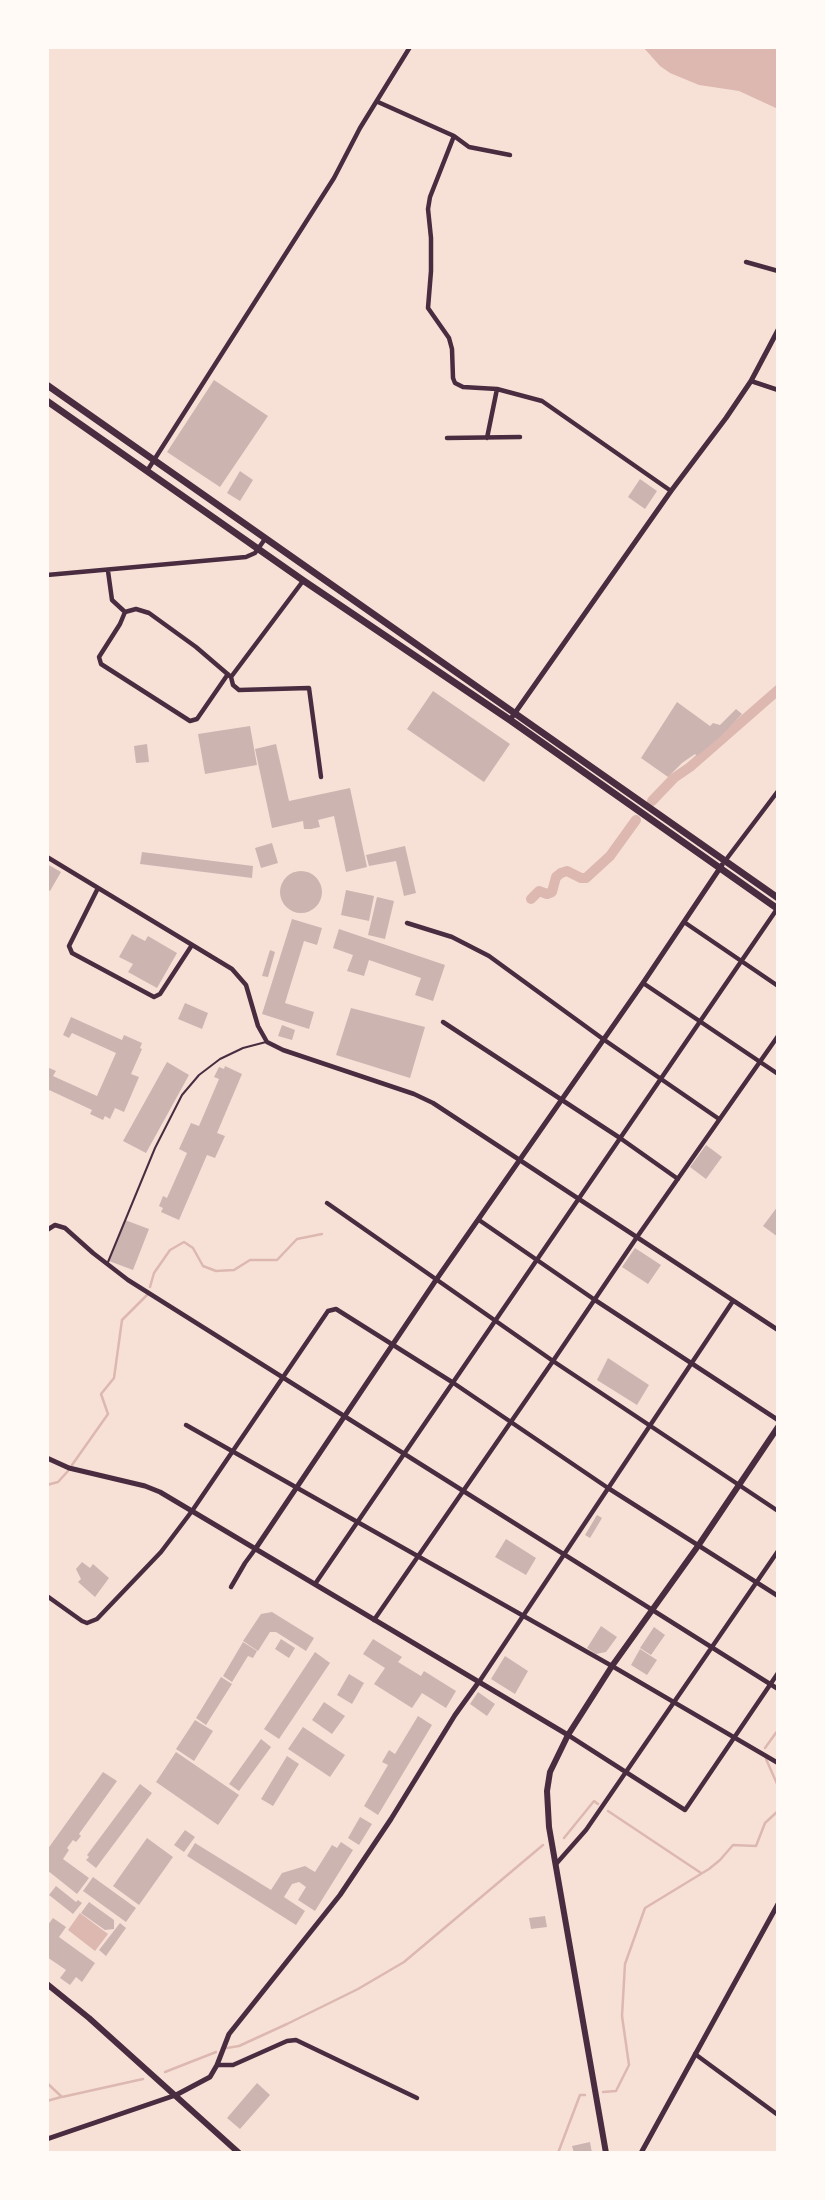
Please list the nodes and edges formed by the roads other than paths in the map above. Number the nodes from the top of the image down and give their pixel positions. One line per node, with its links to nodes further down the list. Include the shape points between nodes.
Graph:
1 (410, 47): 2 (street)
2 (378, 102): 3 (street); 16 (street)
3 (454, 136): 4 (street, via 468,147); 10 (street, via 428,209 428,308 449,338 455,383)
4 (510, 155)
5 (746, 262): 6 (street)
6 (778, 271)
7 (778, 330): 8 (street)
8 (751, 381): 11 (street); 18 (street)
9 (47, 385): 16 (main road)
10 (497, 389): 15 (street); 18 (street, via 542,401)
11 (778, 390)
12 (47, 401): 17 (main road)
13 (520, 437): 15 (street)
14 (447, 438): 15 (street)
15 (487, 438)
16 (154, 460): 17 (street); 19 (main road)
17 (146, 471): 20 (main road)
18 (671, 492): 28 (street)
19 (266, 538): 20 (street); 25 (main road)
20 (258, 549): 21 (street, via 251,556); 23 (main road)
21 (108, 570): 22 (street); 24 (street, via 112,600)
22 (47, 575)
23 (304, 581): 26 (main road); 27 (street)
24 (125, 612): 27 (street, via 149,613); 27 (street, via 99,660 187,720 197,719)
25 (397, 630): 26 (main road); 28 (main road)
26 (391, 639): 29 (main road)
27 (230, 675): 30 (street, via 239,690 309,688)
28 (516, 712): 29 (street); 33 (main road)
29 (510, 720): 34 (main road)
30 (321, 777)
31 (778, 791): 33 (street)
32 (47, 857): 35 (street)
33 (725, 861): 34 (street); 36 (main road)
34 (720, 869): 37 (main road); 38 (street)
35 (98, 888): 40 (street); 40 (street, via 69,946 72,953 155,997)
36 (778, 898)
37 (777, 909): 41 (street)
38 (684, 922): 41 (street); 42 (street)
39 (407, 923): 47 (street, via 470,945)
40 (192, 945): 48 (street, via 240,976)
41 (741, 961): 43 (street); 45 (street)
42 (643, 983): 45 (street); 47 (street)
43 (778, 986)
44 (443, 1022): 52 (street)
45 (700, 1022): 49 (street); 51 (street)
46 (778, 1036): 49 (street)
47 (603, 1039): 51 (street); 52 (street)
48 (267, 1042): 55 (street, via 414,1094); 63 (lane, via 220,1059 198,1075 182,1095)
49 (759, 1062): 50 (street); 53 (street)
50 (778, 1074)
51 (662, 1078): 53 (street); 54 (street)
52 (560, 1100): 54 (street); 55 (street)
53 (719, 1119): 56 (street)
54 (620, 1138): 56 (street); 57 (street)
55 (520, 1160): 57 (street); 59 (street)
56 (678, 1179): 61 (street)
57 (580, 1199): 61 (street); 62 (street)
58 (327, 1203): 64 (street)
59 (479, 1220): 62 (street); 64 (street)
60 (47, 1230): 63 (street, via 65,1228)
61 (637, 1237): 65 (street); 66 (street)
62 (537, 1260): 65 (street); 67 (street)
63 (107, 1264): 72 (street)
64 (436, 1280): 67 (street); 69 (street)
65 (595, 1300): 70 (street); 71 (street)
66 (733, 1301): 68 (street); 71 (street)
67 (495, 1319): 70 (street); 73 (street)
68 (778, 1330)
69 (393, 1345): 72 (street, via 340,1310 328,1311); 73 (street); 74 (street)
70 (554, 1361): 76 (street); 78 (street)
71 (692, 1364): 75 (street); 78 (street)
72 (283, 1379): 74 (street); 80 (street)
73 (452, 1382): 76 (street); 81 (street)
74 (344, 1416): 81 (street); 84 (street)
75 (778, 1420)
76 (512, 1421): 85 (street); 86 (street)
77 (186, 1425): 80 (street)
78 (651, 1425): 83 (street); 85 (street)
79 (778, 1427): 83 (main road)
80 (233, 1451): 84 (street); 87 (street)
81 (403, 1454): 86 (street); 89 (street)
82 (47, 1458): 87 (street, via 69,1468 145,1486)
83 (739, 1485): 88 (street); 90 (main road)
84 (296, 1487): 89 (street); 91 (street)
85 (608, 1488): 90 (street); 93 (street)
86 (463, 1492): 93 (street); 94 (street)
87 (192, 1511): 91 (street); 98 (street, via 161,1552 92,1622 82,1621)
88 (778, 1511)
89 (357, 1522): 94 (street); 96 (street)
90 (698, 1546): 95 (street); 100 (main road)
91 (256, 1548): 96 (street); 97 (street)
92 (778, 1551): 95 (street)
93 (564, 1556): 100 (street); 101 (street)
94 (417, 1558): 101 (street); 102 (street)
95 (756, 1581): 99 (street); 103 (street)
96 (315, 1584): 102 (street)
97 (231, 1587)
98 (47, 1596)
99 (778, 1596)
100 (652, 1610): 103 (street); 104 (main road)
101 (523, 1617): 104 (street); 106 (street)
102 (373, 1620): 106 (street)
103 (710, 1648): 107 (street); 109 (street)
104 (612, 1667): 109 (street); 110 (main road)
105 (778, 1673): 107 (street)
106 (478, 1683): 110 (street); 118 (street, via 340,1895 229,2034)
107 (770, 1684): 108 (street); 111 (street)
108 (778, 1689)
109 (673, 1702): 111 (street); 113 (street)
110 (568, 1735): 113 (street); 114 (main road, via 550,1772 547,1791)
111 (734, 1737): 112 (street); 113 (street, via 685,1810)
112 (778, 1763)
113 (626, 1771): 114 (street, via 586,1830)
114 (554, 1866): 124 (main road)
115 (778, 1904): 117 (street)
116 (47, 1984): 119 (main road)
117 (695, 2054): 121 (street); 125 (street)
118 (217, 2065): 119 (street, via 204,2081); 120 (street, via 233,2065 296,2039)
119 (176, 2095): 122 (street); 123 (main road)
120 (417, 2098)
121 (778, 2115)
122 (47, 2138)
123 (239, 2153)
124 (606, 2153)
125 (641, 2153)

